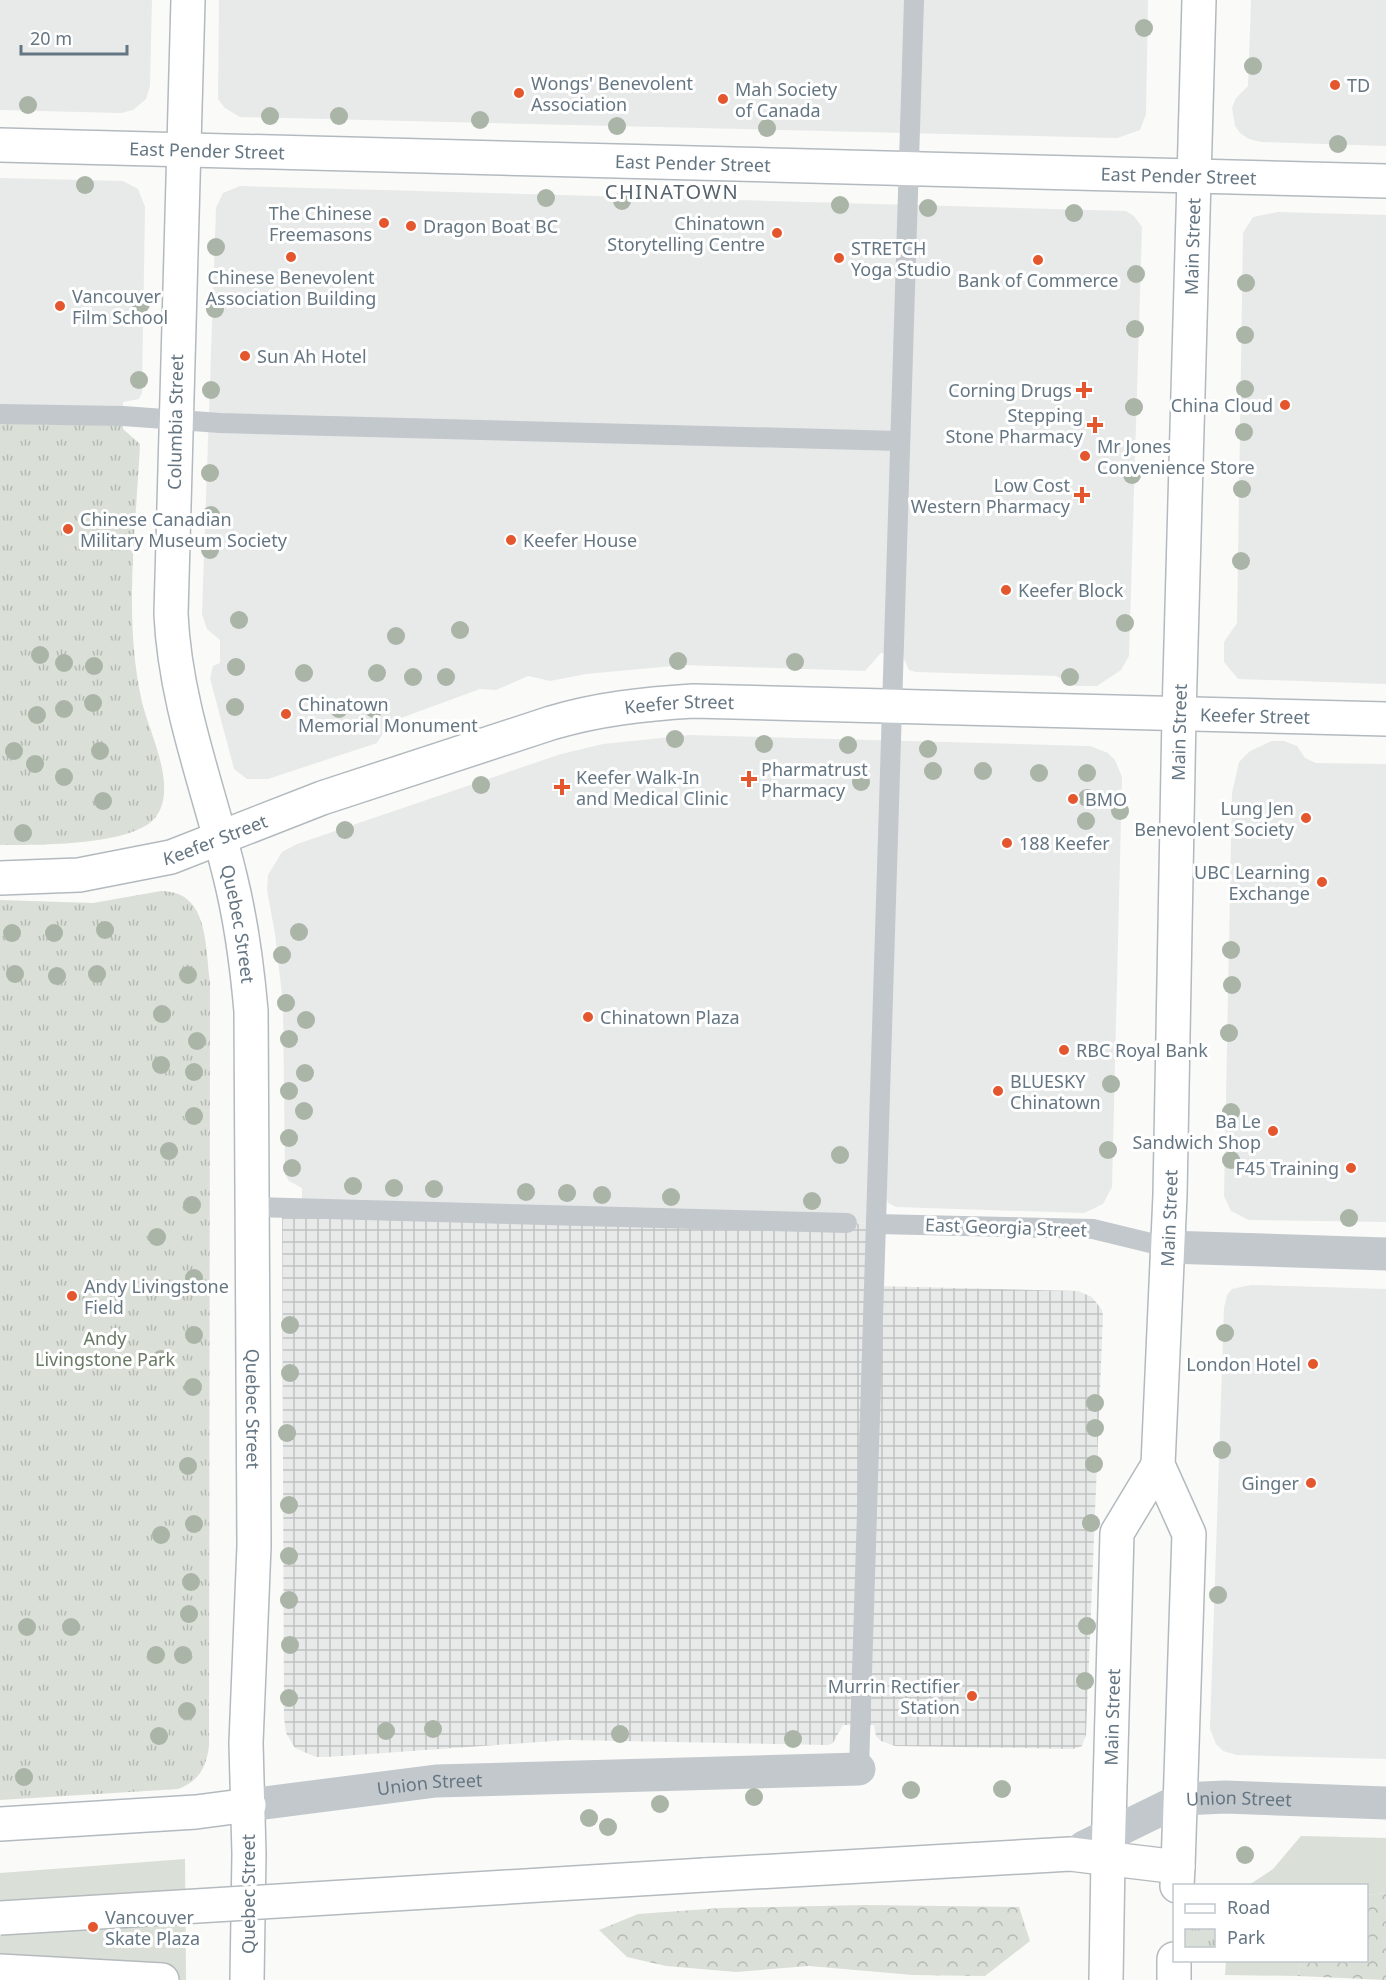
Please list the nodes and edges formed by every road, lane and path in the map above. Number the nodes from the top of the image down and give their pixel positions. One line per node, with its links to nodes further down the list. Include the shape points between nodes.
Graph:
1 (188, 0): 5 (main road, Columbia Street)
2 (914, 0): 6 (lane)
3 (1199, 0): 7 (main road, Main Street)
4 (0, 145): 5 (main road, East Pender Street)
5 (183, 150): 6 (main road, East Pender Street); 10 (main road, Columbia Street)
6 (909, 168): 7 (main road, East Pender Street); 11 (lane)
7 (1194, 175): 8 (main road, East Pender Street); 13 (main road, Main Street)
8 (1386, 181)
9 (0, 414): 10 (lane)
10 (175, 419): 11 (lane); 15 (main road, Columbia Street, via 173,652)
11 (899, 441): 12 (lane)
12 (891, 707): 13 (main road, Keefer Street); 15 (main road, Keefer Street, via 693,701 588,712 322,798); 19 (lane)
13 (1179, 715): 14 (main road, Keefer Street); 20 (main road, Main Street)
14 (1386, 719)
15 (220, 838): 16 (main road, Keefer Street, via 171,857 120,869 53,878); 17 (main road, Quebec Street, via 246,955 249,988)
16 (0, 878)
17 (252, 1207): 18 (lane); 26 (main road, Quebec Street, via 254,1546 246,1743)
18 (847, 1223)
19 (876, 1224): 20 (lane, East Georgia Street, via 1093,1229); 23 (lane)
20 (1167, 1247): 21 (street, East Georgia Street); 22 (main road, Main Street)
21 (1386, 1254)
22 (1158, 1465): 24 (main road, Main Street, via 1189,1534); 28 (main road, Main Street, via 1117,1533)
23 (859, 1769): 26 (street, Union Street, via 436,1781)
24 (1182, 1799): 25 (street, Union Street); 28 (street, Union Street); 29 (main road, Main Street)
25 (1386, 1803)
26 (249, 1805): 27 (main road, Union Street); 34 (main road, Quebec Street)
27 (0, 1824)
28 (1108, 1847): 29 (main road); 30 (main road, bridge, via 1066,1855); 35 (main road, Main Street)
29 (1178, 1876)
30 (0, 1918)
31 (1174, 1962): 36 (main road)
32 (0, 1971): 33 (main road)
33 (162, 1980)
34 (247, 1980)
35 (1106, 1980)
36 (1174, 1980)

